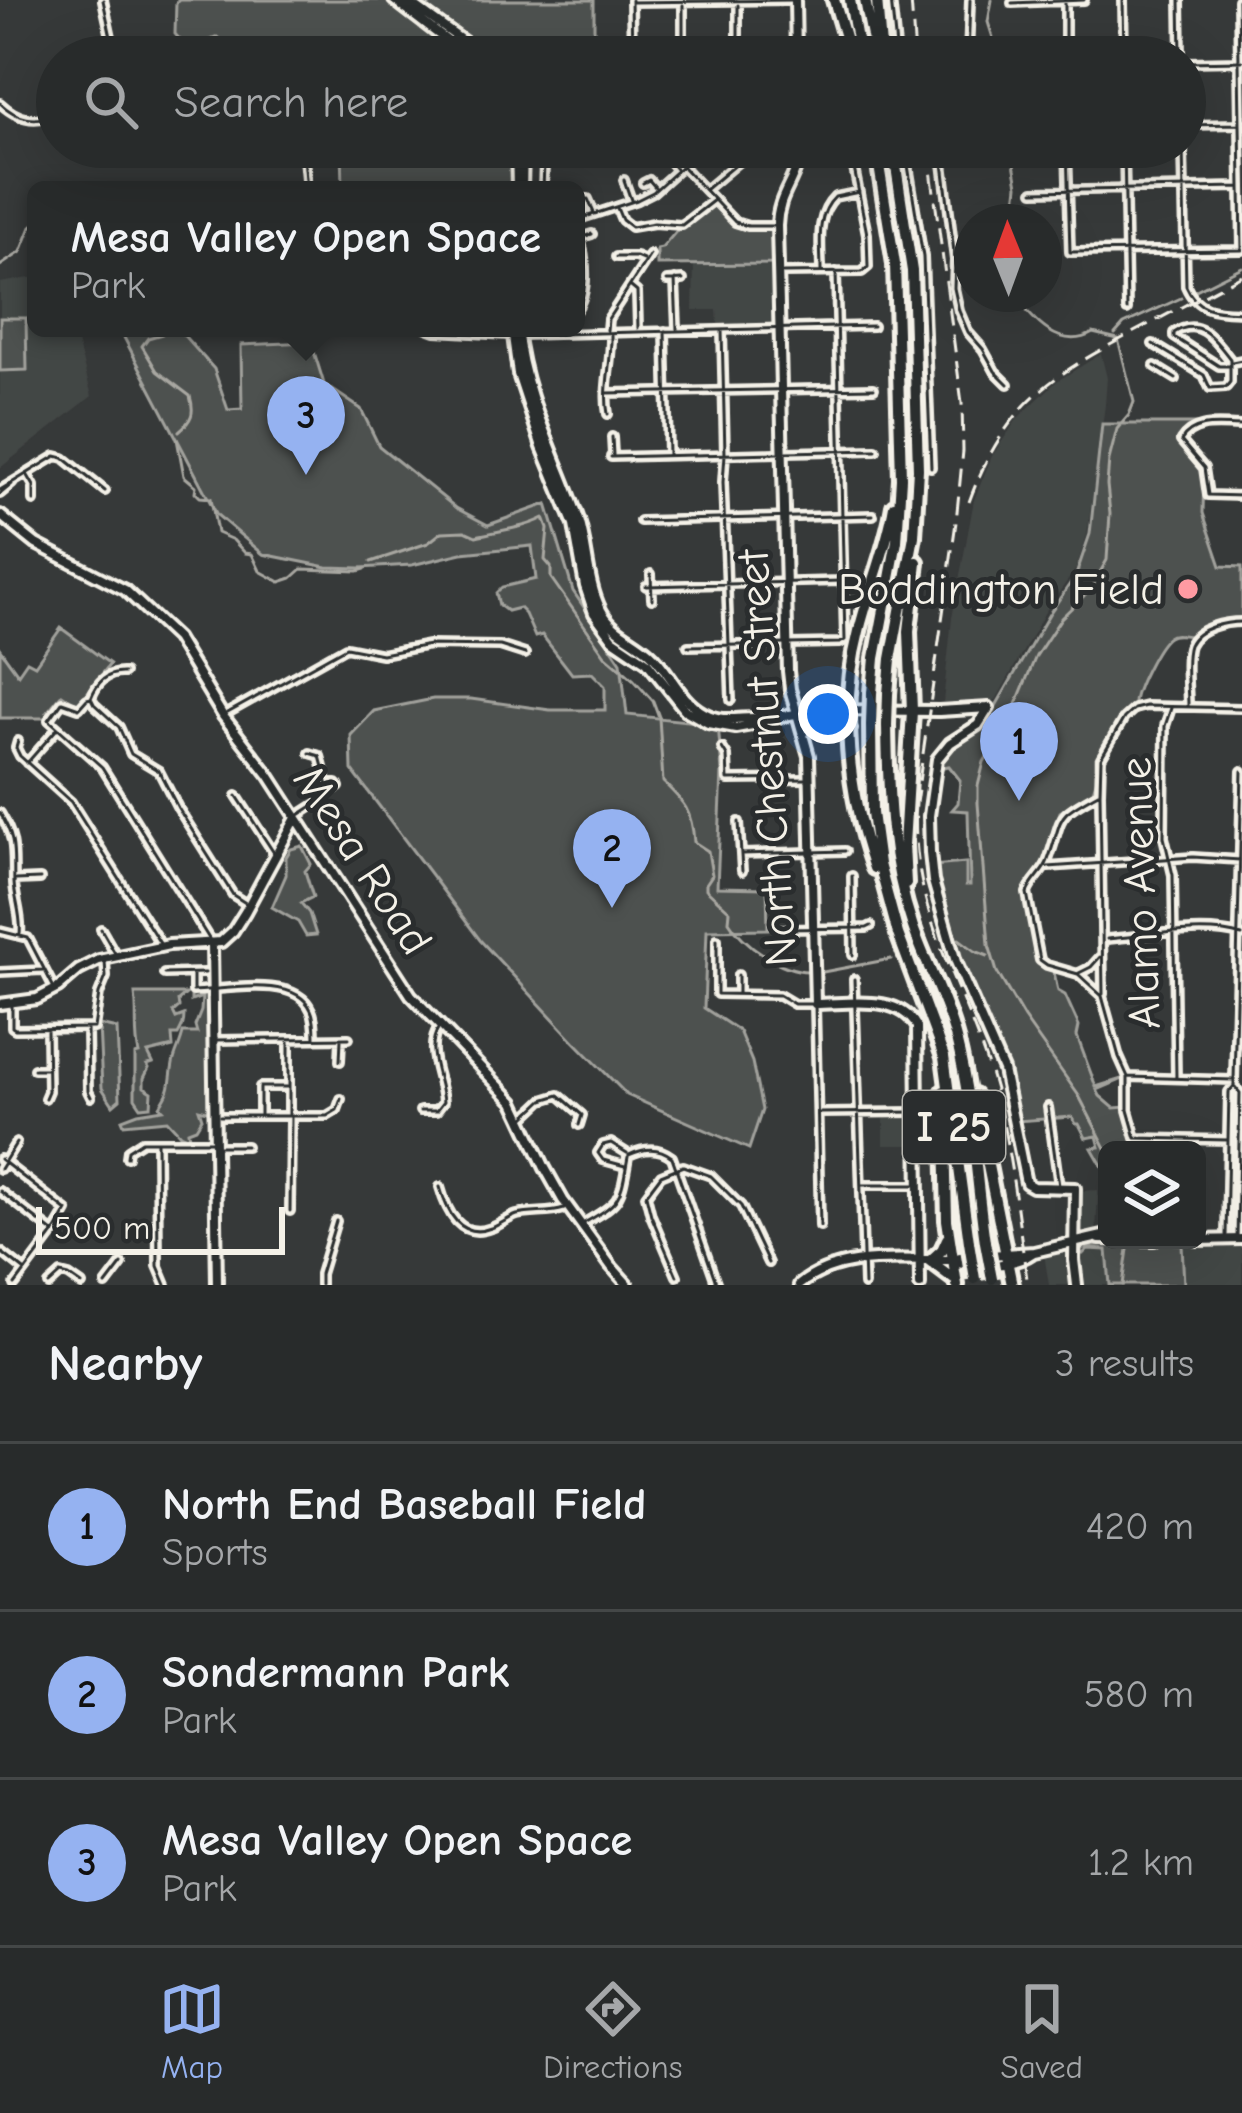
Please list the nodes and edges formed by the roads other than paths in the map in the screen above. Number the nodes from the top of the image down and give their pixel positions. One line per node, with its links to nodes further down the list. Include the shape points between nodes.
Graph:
1 (103, 0): 21 (street)
2 (394, 0): 20 (main road)
3 (406, 0): 20 (main road)
4 (795, 0): 18 (street); 27 (main road)
5 (835, 0): 28 (highway)
6 (850, 0): 29 (highway)
7 (865, 0): 30 (highway)
8 (877, 0): 31 (highway)
9 (891, 0): 32 (street)
10 (970, 0): 33 (street)
11 (1065, 0): 12 (street); 19 (street); 34 (street)
12 (1084, 0)
13 (1123, 0): 35 (street)
14 (1180, 0): 36 (street)
15 (1238, 0): 38 (street)
16 (632, 1): 17 (street); 24 (street)
17 (682, 1): 18 (street); 25 (street)
18 (738, 1): 26 (street)
19 (1012, 3)
20 (441, 30): 22 (main road); 23 (main road)
21 (111, 36)
22 (447, 36)
23 (449, 36)
24 (632, 36)
25 (683, 36)
26 (738, 36)
27 (796, 36)
28 (848, 36)
29 (853, 36)
30 (874, 36)
31 (878, 36)
32 (895, 36)
33 (969, 36)
34 (1065, 36)
35 (1124, 36)
36 (1182, 36)
37 (1206, 60): 38 (street)
38 (1241, 61): 41 (street)
39 (0, 103): 40 (street)
40 (36, 119)
41 (1241, 124): 42 (street); 59 (street)
42 (1206, 125)
43 (680, 168): 61 (street); 63 (street)
44 (731, 168): 63 (street)
45 (798, 168): 74 (main road, North Chestnut Street, via 779,202)
46 (855, 168): 66 (street)
47 (879, 168): 117 (highway, I 25, via 894,256)
48 (896, 168): 123 (highway, I 25, via 911,259)
49 (909, 168): 123 (street, via 923,252)
50 (944, 168): 107 (street, via 959,311)
51 (1066, 168): 64 (street)
52 (1124, 168): 62 (street)
53 (1183, 168): 60 (street)
54 (544, 171): 55 (street); 57 (street)
55 (553, 171)
56 (624, 180): 69 (street)
57 (543, 181)
58 (643, 183): 61 (street)
59 (1241, 187): 60 (street); 78 (street)
60 (1183, 188): 62 (street); 79 (street)
61 (656, 189): 69 (street)
62 (1125, 189): 64 (street); 80 (street)
63 (705, 190): 68 (street)
64 (1067, 190): 65 (street); 80 (street, via 1069,251)
65 (1034, 191)
66 (859, 192): 84 (street, via 867,270); 85 (street, via 832,198 824,211)
67 (585, 199): 71 (street)
68 (714, 200): 73 (street, via 682,226); 74 (street, via 741,224)
69 (631, 202): 70 (street)
70 (616, 207): 71 (street); 73 (street)
71 (594, 214): 72 (street)
72 (585, 217)
73 (622, 220): 75 (street)
74 (777, 226): 86 (main road, North Chestnut Street)
75 (613, 227)
76 (592, 234): 77 (street)
77 (585, 236)
78 (1242, 250): 79 (street)
79 (1184, 251): 80 (street); 92 (street, via 1193,301)
80 (1126, 252): 91 (street)
81 (650, 255): 83 (street)
82 (616, 257): 83 (street)
83 (646, 262): 90 (street)
84 (836, 272): 85 (street); 94 (street)
85 (821, 273): 86 (street)
86 (778, 274): 95 (main road, North Chestnut Street)
87 (675, 280): 88 (street); 89 (street); 98 (street)
88 (683, 280)
89 (668, 281)
90 (629, 286): 100 (street, via 638,292); 101 (street, via 608,319)
91 (1127, 310)
92 (1242, 312)
93 (873, 326): 94 (street)
94 (838, 327): 95 (street); 109 (street)
95 (780, 328): 96 (street); 110 (main road, North Chestnut Street)
96 (722, 329): 98 (street); 111 (street)
97 (665, 331): 98 (street); 100 (street); 112 (street)
98 (677, 331)
99 (585, 332): 101 (street)
100 (638, 332): 101 (street)
101 (609, 333): 113 (street)
102 (516, 337): 156 (main road, via 605,617 708,716)
103 (1153, 344): 104 (street, via 1202,374 1210,388 1228,386)
104 (1236, 363): 104 (street, via 1199,327 1174,333 1222,367)
105 (1155, 366): 106 (street)
106 (1176, 379)
107 (1008, 384)
108 (874, 388): 109 (street)
109 (839, 389): 110 (street); 119 (street)
110 (782, 390): 111 (street); 120 (main road, North Chestnut Street)
111 (724, 392): 112 (street); 121 (street)
112 (666, 393): 113 (street); 122 (street)
113 (607, 394): 114 (street)
114 (608, 414)
115 (1242, 426): 127 (street, via 1202,426 1181,441 1204,468 1208,495)
116 (612, 437): 122 (street, via 612,457)
117 (901, 449): 147 (highway); 185 (highway, I 25, bridge, via 871,725 875,839)
118 (876, 450): 119 (street)
119 (841, 451): 120 (street); 131 (street)
120 (783, 452): 121 (street); 132 (main road, North Chestnut Street)
121 (725, 454): 122 (street); 133 (street)
122 (668, 455)
123 (924, 468): 153 (highway, via 909,631); 189 (highway, I 25, bridge, via 887,725 891,837)
124 (26, 473): 125 (street, via 58,456); 126 (street); 128 (street)
125 (105, 491)
126 (0, 492)
127 (1242, 496)
128 (34, 501)
129 (0, 515): 157 (main road, Mesa Road, via 140,601 181,645)
130 (873, 515): 131 (street)
131 (842, 516): 132 (street); 136 (street)
132 (784, 518): 133 (street); 137 (main road, North Chestnut Street)
133 (727, 519): 134 (street); 138 (street)
134 (640, 521)
135 (651, 574): 139 (street)
136 (844, 581): 137 (street); 142 (street, via 844,642)
137 (786, 583): 138 (street); 142 (main road, North Chestnut Street)
138 (728, 584): 139 (street); 144 (street)
139 (649, 586): 140 (street)
140 (652, 599)
141 (1242, 622): 151 (street, via 1221,623 1192,640)
142 (788, 645): 144 (street); 156 (main road, North Chestnut Street)
143 (688, 646): 144 (street)
144 (730, 646): 149 (street)
145 (525, 654): 157 (street, via 500,646 382,654 346,646)
146 (124, 673): 148 (street, via 106,676)
147 (851, 682): 154 (highway); 155 (highway)
148 (92, 698): 158 (street, via 78,708 61,703 48,718); 184 (street, via 131,754 159,772 233,895)
149 (731, 700)
150 (1172, 707): 151 (street); 167 (street, via 1138,707 1120,723 1100,761); 176 (street, Alamo Avenue, via 1165,727)
151 (1188, 707): 152 (street)
152 (1242, 708)
153 (912, 709): 155 (main road); 189 (highway, via 904,844); 270 (main road, via 989,708 937,759 932,875 956,962 1003,1070 1024,1176 1028,1185)
154 (831, 710): 155 (main road); 156 (main road); 159 (highway)
155 (850, 710): 159 (highway)
156 (797, 714): 165 (main road, North Chestnut Street)
157 (223, 716): 170 (main road, Mesa Road)
158 (57, 728): 163 (street); 192 (street, via 102,766)
159 (850, 732): 185 (highway, via 857,812)
160 (18, 741): 163 (street)
161 (722, 748): 165 (street, via 728,780)
162 (310, 753): 170 (street, via 320,756 329,787)
163 (27, 763): 201 (street, via 71,802)
164 (1242, 771): 166 (street)
165 (809, 779): 174 (main road, North Chestnut Street)
166 (1242, 785): 177 (street)
167 (1100, 792): 178 (street); 179 (street, via 1064,814)
168 (238, 796): 175 (street)
169 (0, 813): 183 (street, via 14,842)
170 (296, 818): 175 (main road); 224 (main road, Mesa Road)
171 (740, 822): 173 (street)
172 (845, 851): 174 (street)
173 (741, 854): 174 (street); 180 (street)
174 (812, 854): 187 (main road, North Chestnut Street)
175 (275, 855): 184 (main road)
176 (1169, 858): 177 (street); 178 (street); 195 (street, Alamo Avenue)
177 (1241, 860): 196 (street)
178 (1102, 862): 179 (street); 198 (street)
179 (1048, 867): 211 (street, via 1028,890 1038,955)
180 (742, 872)
181 (852, 876): 188 (street)
182 (40, 879): 183 (street)
183 (14, 880): 194 (street)
184 (249, 905): 200 (main road, via 228,936)
185 (889, 907): 223 (highway, I 25)
186 (871, 926): 188 (street)
187 (813, 928): 188 (street); 191 (street); 220 (main road, North Chestnut Street)
188 (851, 928): 202 (street)
189 (913, 928): 227 (highway, I 25)
190 (101, 929): 204 (street)
191 (781, 929)
192 (205, 930): 199 (main road); 200 (street)
193 (0, 931): 194 (street)
194 (20, 934): 206 (street)
195 (1174, 934): 196 (street); 198 (street); 237 (street, Alamo Avenue)
196 (1240, 935): 222 (street)
197 (717, 939): 216 (street, via 717,994)
198 (1103, 939): 203 (street)
199 (196, 944): 200 (main road); 201 (main road)
200 (212, 944): 214 (main road)
201 (161, 946): 204 (main road)
202 (853, 955)
203 (1102, 955): 211 (street); 217 (street)
204 (116, 956): 205 (main road)
205 (105, 959): 215 (main road); 225 (street, via 94,1028)
206 (44, 970): 207 (street); 215 (street)
207 (1, 972)
208 (164, 974): 209 (street)
209 (193, 974): 210 (street); 214 (street, via 193,991)
210 (205, 974)
211 (1078, 974): 217 (street)
212 (738, 975): 216 (street)
213 (854, 979): 221 (street)
214 (213, 989): 231 (street, via 292,990 310,1007); 232 (main road)
215 (55, 990): 219 (main road)
216 (738, 995): 220 (street)
217 (1102, 995): 236 (street)
218 (0, 1004): 219 (main road)
219 (12, 1004): 226 (street, via 13,1028)
220 (815, 1004): 221 (main road); 246 (street, North Chestnut Street)
221 (854, 1004): 247 (street); 248 (main road, via 893,1006 912,1018)
222 (1239, 1012): 238 (street)
223 (930, 1015): 279 (highway, via 943,1086); 296 (highway, I 25, bridge, via 947,1072)
224 (440, 1027): 245 (street, via 432,1048 442,1102 436,1111); 252 (main road, Mesa Road)
225 (87, 1028): 226 (street); 241 (street)
226 (47, 1029): 234 (street)
227 (955, 1035): 287 (highway); 297 (highway, I 25, bridge)
228 (341, 1038): 229 (street); 231 (street); 233 (street)
229 (350, 1038)
230 (289, 1039): 231 (street); 232 (street); 240 (street)
231 (315, 1039)
232 (214, 1040): 251 (main road)
233 (340, 1060)
234 (47, 1069): 235 (street); 242 (street)
235 (34, 1070)
236 (1128, 1077): 237 (street); 254 (street, via 1136,1138)
237 (1176, 1078): 238 (street)
238 (1234, 1083): 239 (street); 254 (street); 263 (street)
239 (1242, 1086)
240 (289, 1087): 249 (street, via 260,1088); 250 (street)
241 (91, 1097)
242 (45, 1098)
243 (340, 1100): 250 (street, via 329,1115)
244 (1048, 1107): 270 (street)
245 (420, 1111)
246 (818, 1112): 247 (street); 277 (street, North Chestnut Street)
247 (856, 1112): 248 (street); 268 (street)
248 (919, 1112): 267 (main road)
249 (260, 1115): 250 (street); 251 (street)
250 (290, 1115): 273 (street)
251 (215, 1116): 257 (main road)
252 (523, 1118): 253 (street, via 559,1095 582,1115); 272 (main road, Mesa Road)
253 (579, 1125)
254 (1228, 1140): 262 (street)
255 (157, 1141): 257 (street); 260 (street, via 136,1143); 304 (street, via 158,1270)
256 (16, 1143): 261 (street)
257 (215, 1144): 258 (street); 305 (main road)
258 (246, 1146)
259 (629, 1155): 264 (street); 264 (street, via 611,1143 598,1153); 266 (street, via 660,1150)
260 (127, 1157)
261 (2, 1160): 265 (street); 278 (street, via 64,1207)
262 (1228, 1164): 263 (street); 284 (street)
263 (1240, 1164): 284 (street)
264 (626, 1167): 276 (street, via 617,1202)
265 (0, 1168)
266 (675, 1169): 291 (street, via 704,1172 728,1192); 295 (street, via 646,1198); 308 (street)
267 (920, 1185): 268 (street); 289 (main road)
268 (860, 1186): 290 (street)
269 (440, 1187): 272 (street, via 453,1219 473,1231)
270 (1059, 1188): 275 (main road, via 1080,1188)
271 (0, 1191): 278 (street)
272 (568, 1207): 276 (main road, Mesa Road)
273 (290, 1210)
274 (336, 1221): 306 (street)
275 (1074, 1224): 280 (main road); 285 (main road)
276 (580, 1225): 307 (main road, Mesa Road)
277 (820, 1226)
278 (54, 1233): 293 (street)
279 (948, 1236): 288 (highway); 289 (highway)
280 (1098, 1236)
281 (1098, 1238): 285 (main road)
282 (1206, 1240): 283 (main road)
283 (1213, 1240): 284 (main road); 284 (main road)
284 (1237, 1240)
285 (1074, 1241): 287 (main road); 313 (main road)
286 (0, 1251): 293 (street)
287 (1014, 1258): 288 (main road); 298 (highway)
288 (952, 1260): 289 (main road); 312 (highway)
289 (925, 1261): 290 (main road); 311 (main road); 312 (highway)
290 (863, 1262): 309 (main road, via 826,1268); 310 (street)
291 (768, 1263)
292 (122, 1264): 303 (street)
293 (26, 1271): 299 (street)
294 (62, 1274): 300 (street); 301 (street); 302 (street)
295 (677, 1276)
296 (976, 1282)
297 (992, 1282)
298 (1012, 1282)
299 (15, 1285)
300 (49, 1285)
301 (60, 1285)
302 (82, 1285)
303 (106, 1285)
304 (166, 1285)
305 (217, 1285)
306 (320, 1285)
307 (628, 1285)
308 (717, 1285)
309 (799, 1285)
310 (864, 1285)
311 (920, 1285)
312 (957, 1285)
313 (1077, 1285)

